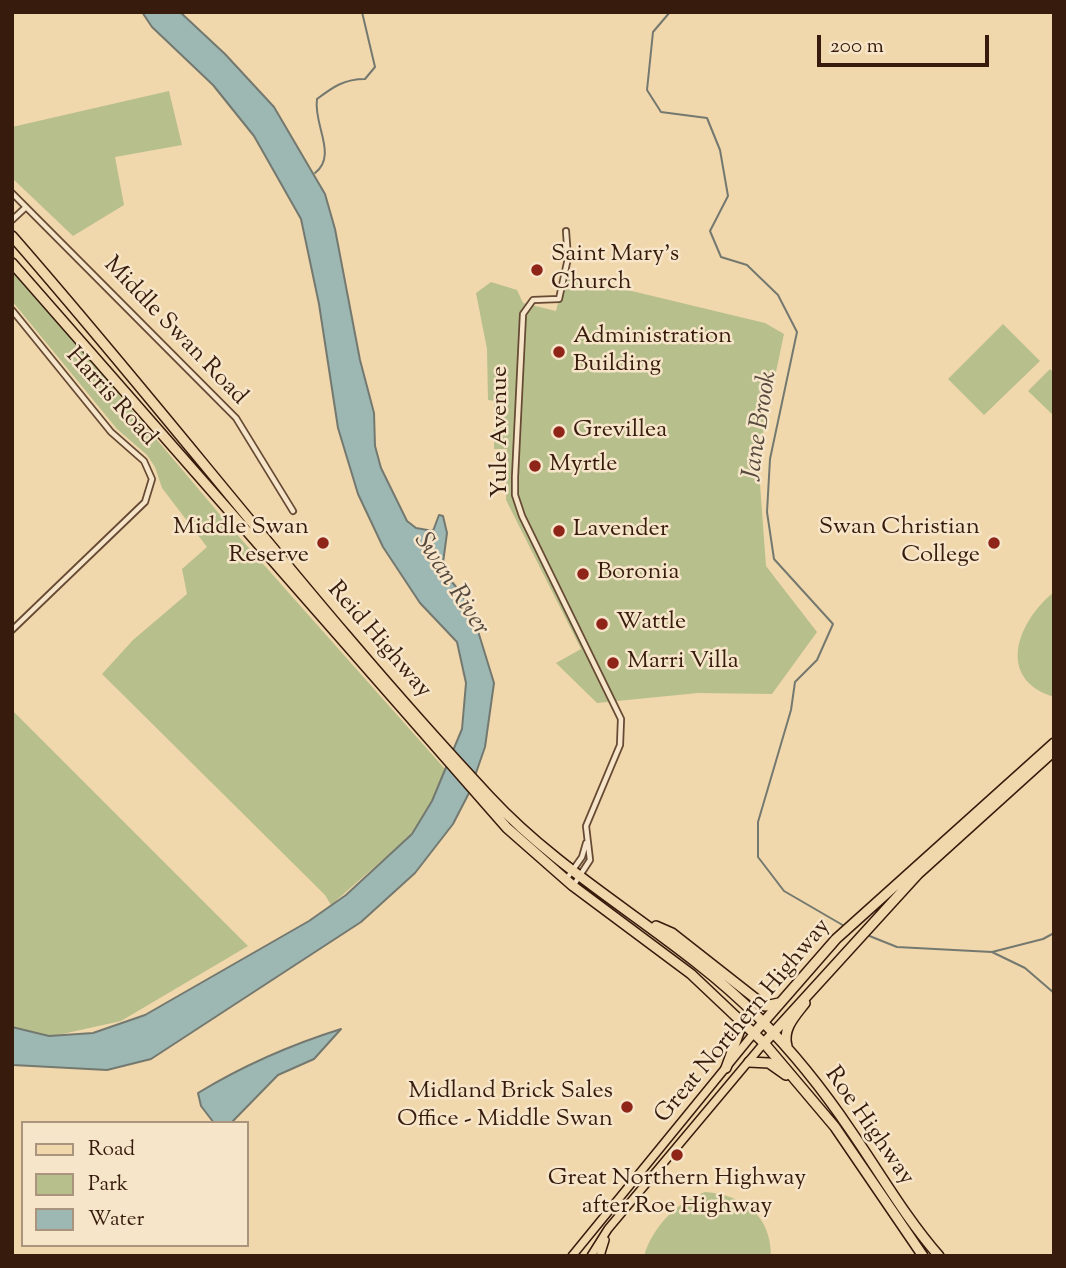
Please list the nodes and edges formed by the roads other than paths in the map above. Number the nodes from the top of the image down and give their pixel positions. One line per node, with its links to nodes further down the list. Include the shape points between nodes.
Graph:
1 (12, 193): 2 (street, Middle Swan Road)
2 (26, 207): 3 (street); 8 (street, Middle Swan Road, via 236,418)
3 (12, 220)
4 (566, 230): 14 (street, Yule Avenue, via 568,258 559,299 533,300 523,314 515,491 524,521 621,716 620,745 586,823)
5 (13, 237): 10 (highway, Reid Highway)
6 (12, 263): 10 (highway, Reid Highway)
7 (12, 310): 9 (street, Harris Road, via 111,432 144,461 152,489 145,502)
8 (293, 511)
9 (12, 630)
10 (349, 645): 13 (highway, Reid Highway)
11 (1054, 743): 19 (highway, Great Northern Highway, via 849,928)
12 (1054, 751): 18 (highway, Great Northern Highway, via 918,874)
13 (480, 791): 15 (highway, Reid Highway); 16 (highway, Reid Highway, via 507,828)
14 (586, 842): 15 (street, Yule Avenue); 15 (street, Yule Avenue, via 590,857)
15 (576, 875): 16 (street, Yule Avenue); 16 (street, Yule Avenue); 17 (highway, Reid Highway)
16 (569, 883): 20 (highway, Reid Highway, via 665,954)
17 (639, 917): 19 (highway, via 672,933 765,1006); 21 (highway, Reid Highway)
18 (827, 971): 22 (highway, Great Northern Highway); 25 (highway, via 788,1026 785,1038)
19 (779, 1003): 21 (highway, Great Northern Highway)
20 (739, 1019): 23 (highway, Reid Highway); 27 (highway, via 741,1027)
21 (763, 1022): 22 (highway, Roe Highway); 23 (highway, Great Northern Highway)
22 (772, 1032): 24 (highway, Great Northern Highway); 25 (highway, Roe Highway)
23 (754, 1034): 24 (highway, Roe Highway); 27 (main road, Great Northern Highway)
24 (764, 1043): 26 (main road, Great Northern Highway); 29 (highway, Roe Highway)
25 (791, 1054): 36 (highway, Roe Highway)
26 (749, 1062): 28 (main road, Great Northern Highway); 29 (highway, via 783,1071)
27 (726, 1068): 30 (main road, Great Northern Highway)
28 (698, 1124): 30 (main road, via 686,1130); 31 (main road, Great Northern Highway)
29 (835, 1127): 35 (highway, Roe Highway)
30 (678, 1128): 32 (main road, Great Northern Highway)
31 (608, 1229): 33 (main road, Great Northern Highway); 34 (main road)
32 (572, 1256)
33 (591, 1256)
34 (600, 1256)
35 (923, 1256)
36 (939, 1256)

